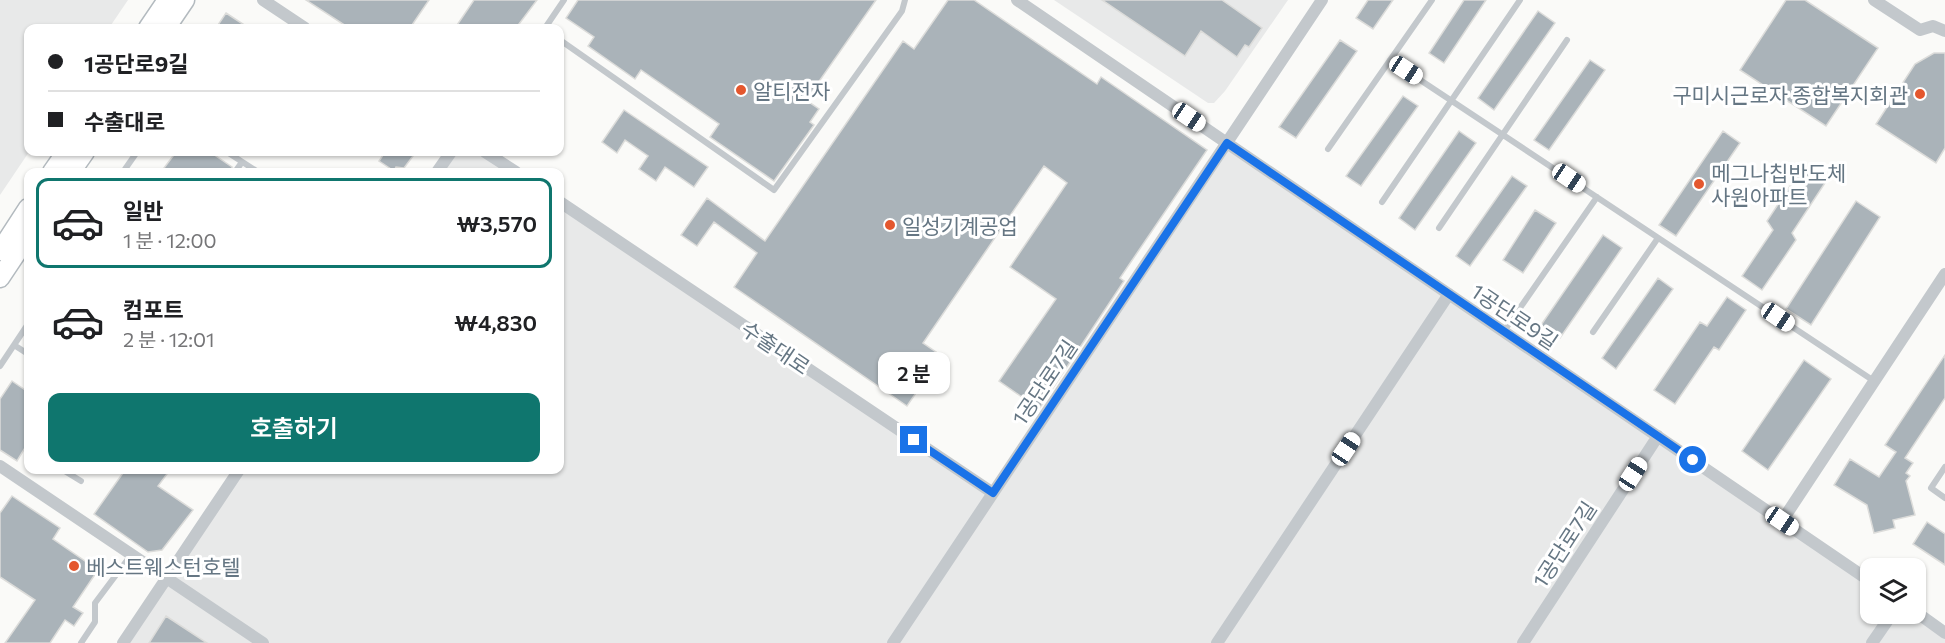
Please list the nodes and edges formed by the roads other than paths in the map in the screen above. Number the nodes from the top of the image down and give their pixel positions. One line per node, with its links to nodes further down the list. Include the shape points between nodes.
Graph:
1 (167, 0): 11 (main road)
2 (185, 0): 12 (main road)
3 (263, 0): 13 (street)
4 (564, 0): 14 (lane)
5 (905, 0): 17 (lane, via 902,11 774,190)
6 (1017, 0): 21 (street, 1공단로9길)
7 (1322, 0): 21 (street)
8 (1432, 0): 18 (lane)
9 (1520, 0): 19 (lane)
10 (1874, 0): 15 (street, via 1920,30 1933,26)
11 (151, 24)
12 (169, 24)
13 (299, 24)
14 (548, 24)
15 (1945, 31)
16 (1567, 40): 20 (lane)
17 (564, 43)
18 (1390, 60): 19 (lane); 22 (lane)
19 (1452, 100): 20 (lane); 30 (lane)
20 (1503, 135): 29 (lane); 33 (lane)
21 (1227, 143): 39 (street, 1공단로9길); 53 (street, 1공단로7길)
22 (1328, 149)
23 (233, 156): 25 (lane)
24 (491, 156): 28 (street)
25 (242, 162): 26 (lane); 27 (lane)
26 (238, 168)
27 (252, 168)
28 (510, 168)
29 (1597, 197): 34 (lane); 41 (lane)
30 (1382, 202)
31 (564, 205): 53 (street, 수출대로)
32 (24, 214): 36 (main road)
33 (1439, 228)
34 (1658, 238): 42 (lane); 46 (lane)
35 (24, 242): 38 (main road)
36 (0, 251)
37 (1944, 276): 46 (street)
38 (0, 278)
39 (1449, 294): 41 (street, 1공단로9길); 66 (street)
40 (24, 330): 43 (lane)
41 (1504, 331): 47 (street, 1공단로9길)
42 (1593, 332)
43 (14, 345): 44 (lane); 45 (lane)
44 (24, 351)
45 (0, 366)
46 (1874, 381): 55 (street)
47 (1658, 436): 55 (street, 1공단로9길); 67 (street, 1공단로7길)
48 (0, 466): 56 (street)
49 (1945, 467): 54 (lane, via 1931,488)
50 (69, 474): 52 (lane)
51 (236, 474): 58 (street)
52 (81, 482)
53 (993, 493): 65 (street, 1공단로7길)
54 (1945, 498)
55 (1782, 521): 57 (street, 1공단로9길)
56 (132, 554): 58 (street); 62 (lane, via 95,603 95,622)
57 (1860, 574)
58 (166, 578): 63 (street); 64 (street)
59 (1926, 619): 61 (street)
60 (1885, 624): 68 (street)
61 (1945, 633)
62 (81, 643)
63 (123, 643)
64 (263, 643)
65 (893, 643)
66 (1217, 643)
67 (1523, 643)
68 (1872, 643)

